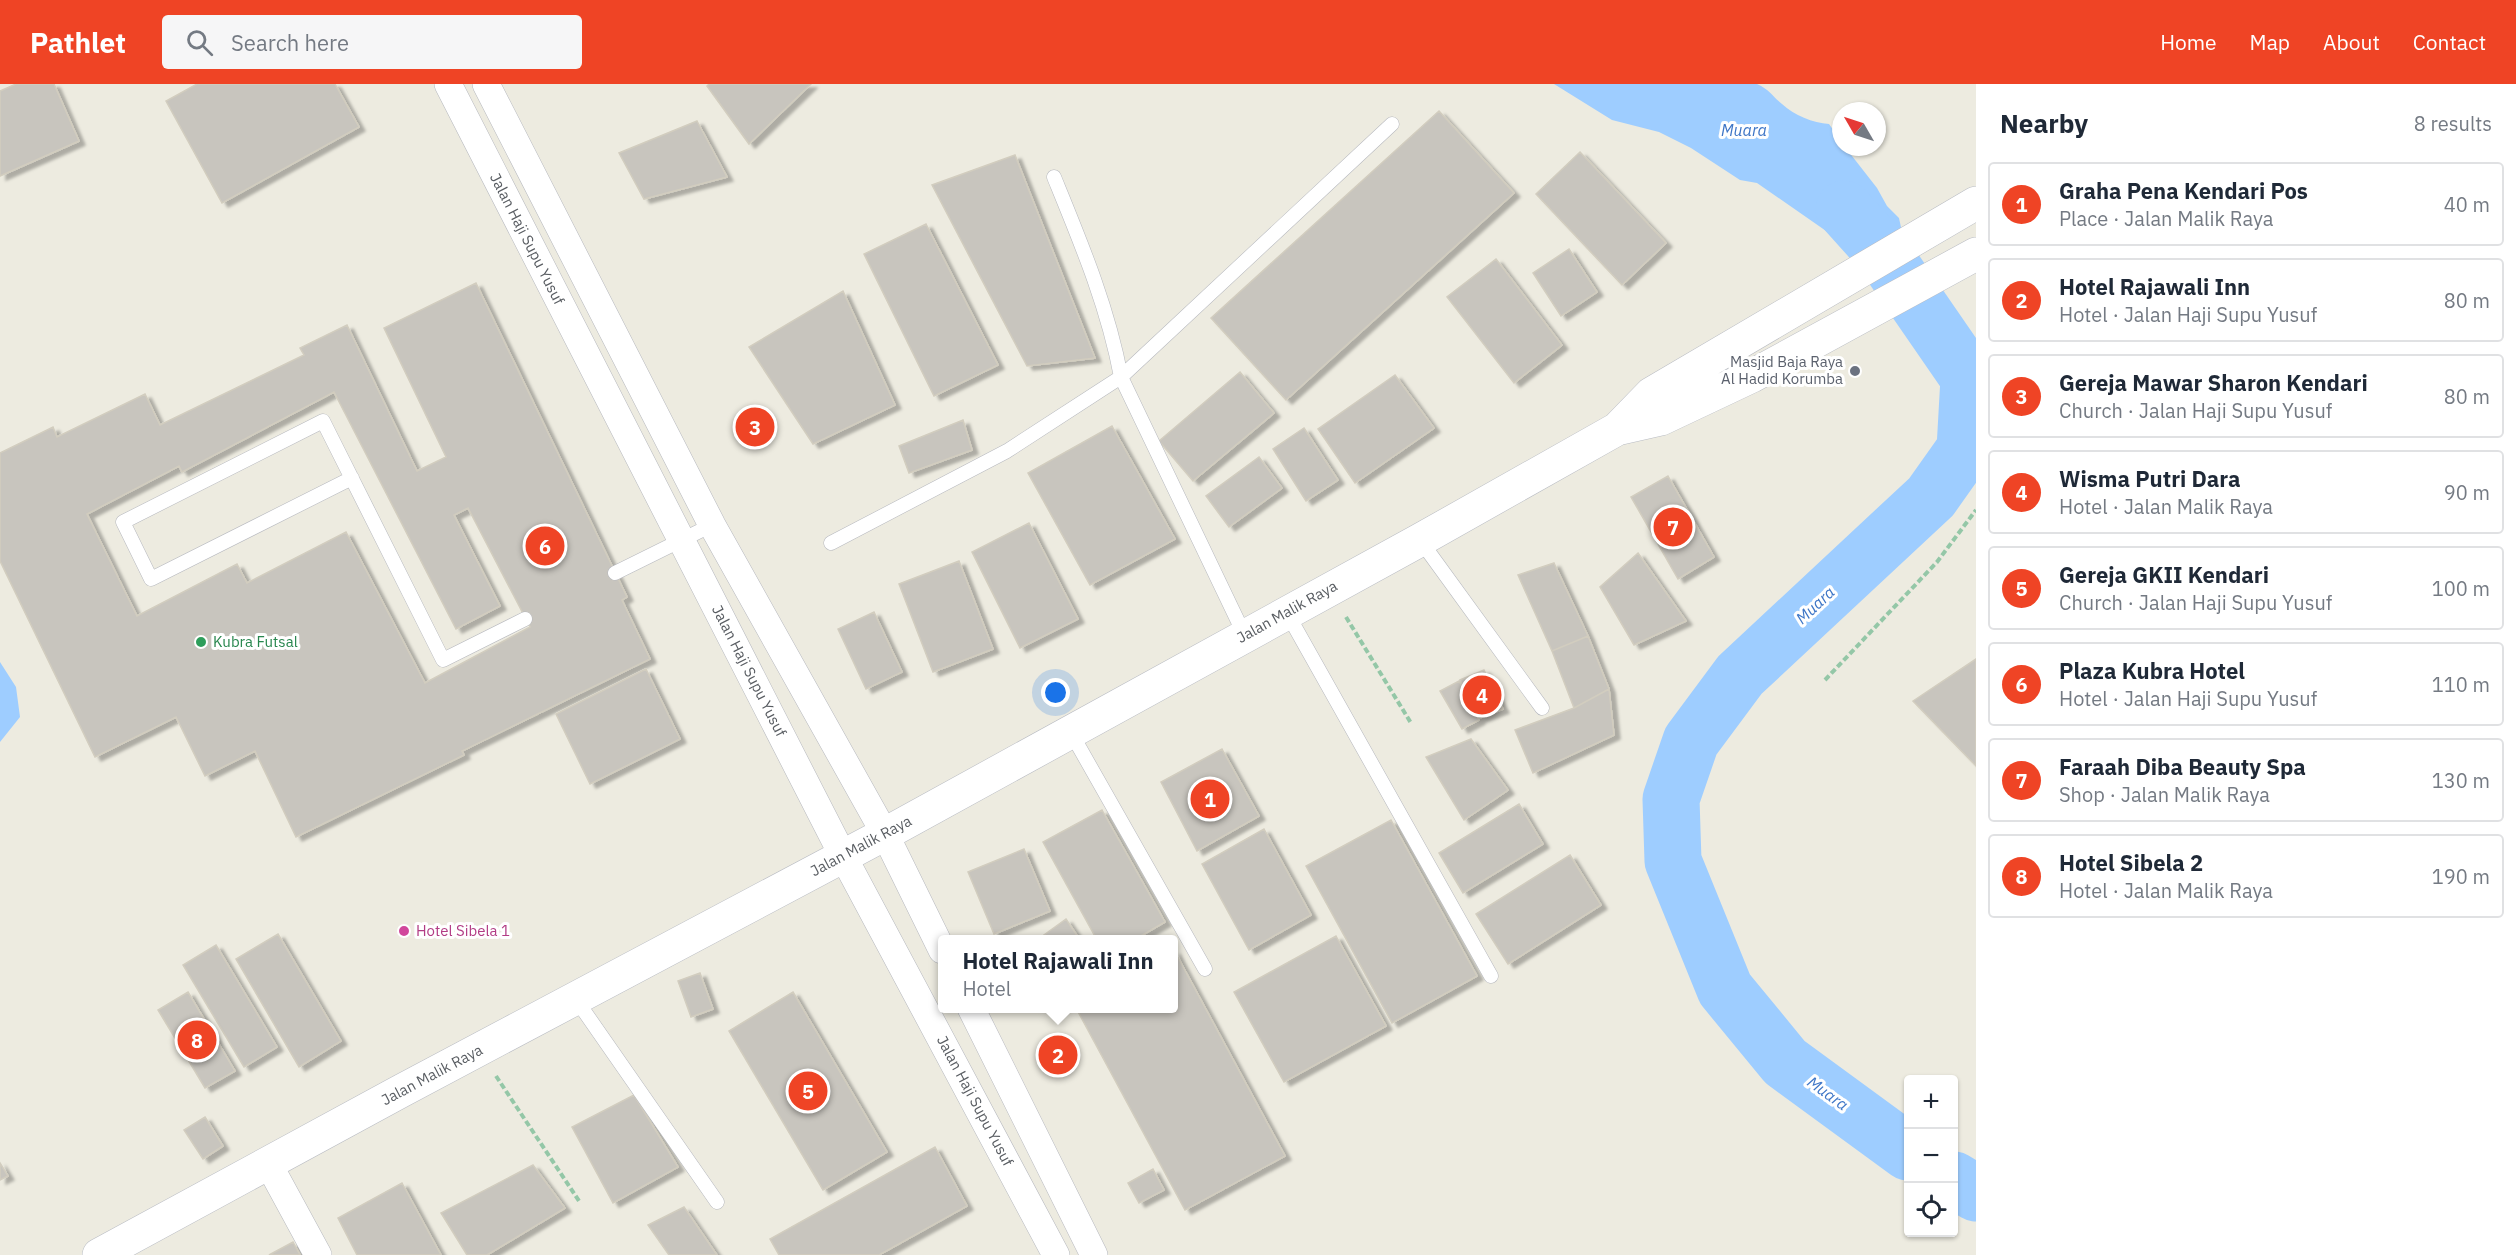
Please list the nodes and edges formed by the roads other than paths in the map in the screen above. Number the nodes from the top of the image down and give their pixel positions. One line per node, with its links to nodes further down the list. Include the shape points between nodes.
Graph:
1 (490, 86): 2 (street); 10 (street)
2 (453, 95): 11 (street, Jalan Haji Supu Yusuf)
3 (1392, 124): 7 (lane)
4 (1054, 177): 7 (lane, via 1094,274 1112,330)
5 (1976, 204): 8 (street, via 1651,394)
6 (1970, 258): 8 (street, via 1752,376 1661,419)
7 (1121, 376): 13 (lane, via 1007,451); 17 (lane)
8 (1617, 429): 12 (street, Jalan Malik Raya)
9 (352, 478): 9 (lane, via 323,421 123,522 151,579); 16 (lane, via 443,660)
10 (712, 525): 11 (lane); 20 (street)
11 (681, 540): 14 (lane); 21 (street, Jalan Haji Supu Yusuf)
12 (1420, 540): 15 (street, Jalan Malik Raya); 18 (lane)
13 (831, 543)
14 (615, 573)
15 (1286, 611): 17 (street, Jalan Malik Raya); 24 (lane)
16 (525, 619)
17 (1245, 636): 19 (street, Jalan Malik Raya)
18 (1542, 708)
19 (1070, 731): 20 (street, Jalan Malik Raya); 23 (lane)
20 (885, 834): 21 (street, Jalan Malik Raya); 22 (street)
21 (843, 856): 25 (street, Jalan Malik Raya); 31 (street, Jalan Haji Supu Yusuf)
22 (938, 942)
23 (1205, 969)
24 (1491, 976)
25 (575, 998): 27 (street, Jalan Malik Raya); 28 (lane)
26 (973, 1013): 32 (street)
27 (268, 1163): 29 (street, Jalan Malik Raya); 30 (street)
28 (717, 1202)
29 (99, 1255)
30 (318, 1255)
31 (1056, 1255)
32 (1094, 1255)

